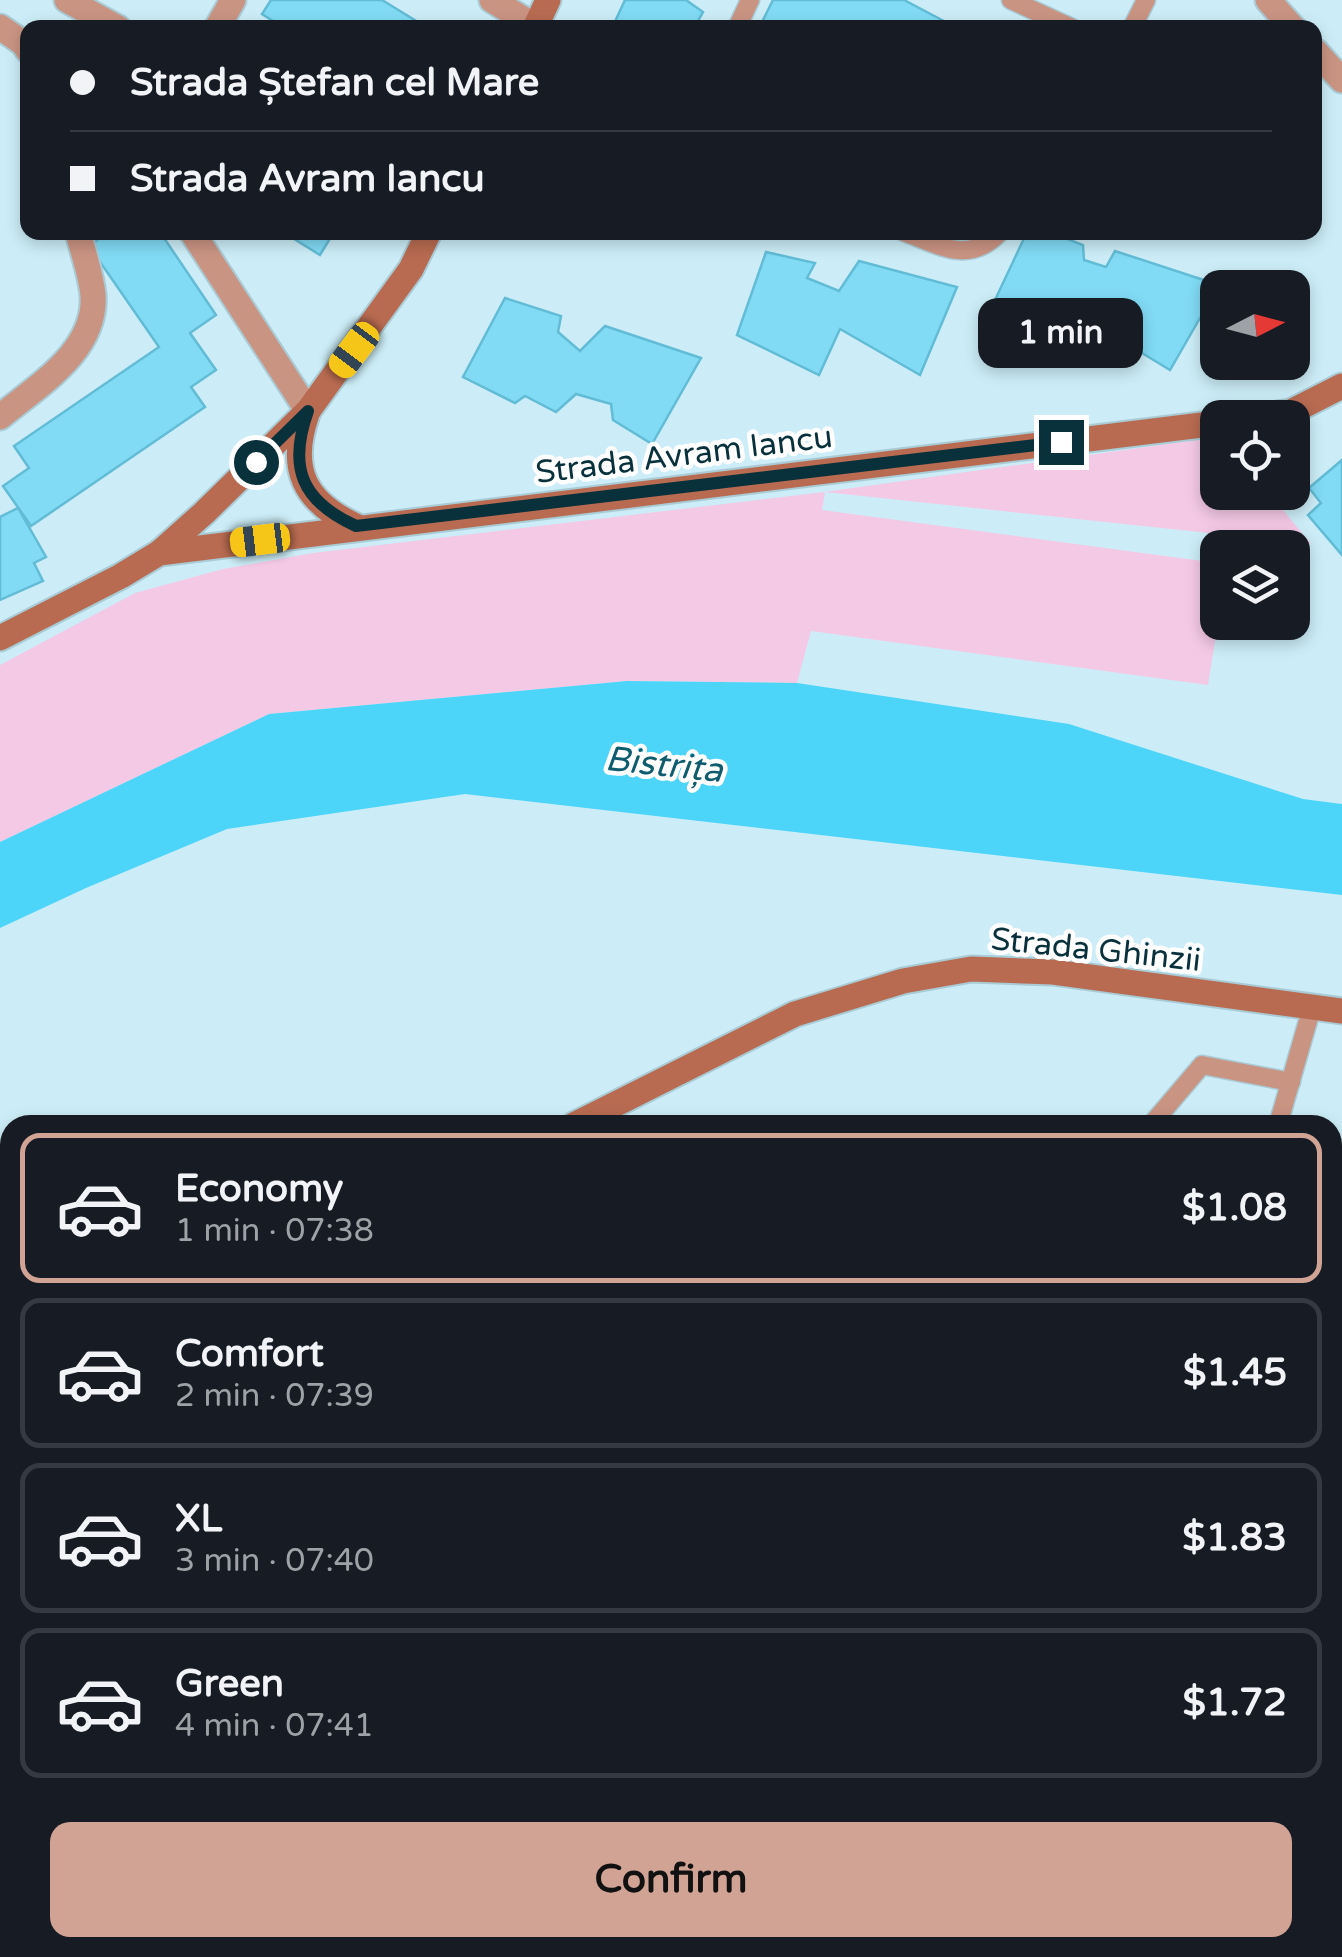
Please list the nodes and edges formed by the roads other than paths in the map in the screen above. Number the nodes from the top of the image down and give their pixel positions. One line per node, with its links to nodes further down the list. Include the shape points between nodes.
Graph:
1 (66, 0): 5 (street)
2 (492, 0): 6 (street)
3 (1011, 0): 7 (lane)
4 (1268, 0): 8 (street)
5 (103, 20)
6 (525, 20)
7 (1055, 20)
8 (1286, 20)
9 (1322, 59): 10 (street)
10 (1342, 80)
11 (80, 240): 19 (street, via 93,296 90,328 65,363)
12 (197, 240): 18 (street)
13 (426, 240): 18 (street)
14 (925, 240): 15 (lane, via 956,252)
15 (993, 240)
16 (1342, 386): 17 (street)
17 (1310, 402)
18 (308, 411): 21 (street, via 298,438 299,467 310,493 330,514); 22 (street)
19 (0, 417)
20 (1200, 425): 21 (street, Strada Avram Iancu)
21 (356, 526): 22 (street, Strada Avram Iancu)
22 (159, 553): 23 (street)
23 (0, 638)
24 (1312, 1007): 25 (street, Strada Ghinzii); 26 (lane); 27 (street, Strada Ghinzii, via 1053,972 971,968 795,1014)
25 (1342, 1011)
26 (1291, 1082): 28 (lane, via 1202,1065); 29 (lane)
27 (594, 1115)
28 (1160, 1115)
29 (1281, 1115)

